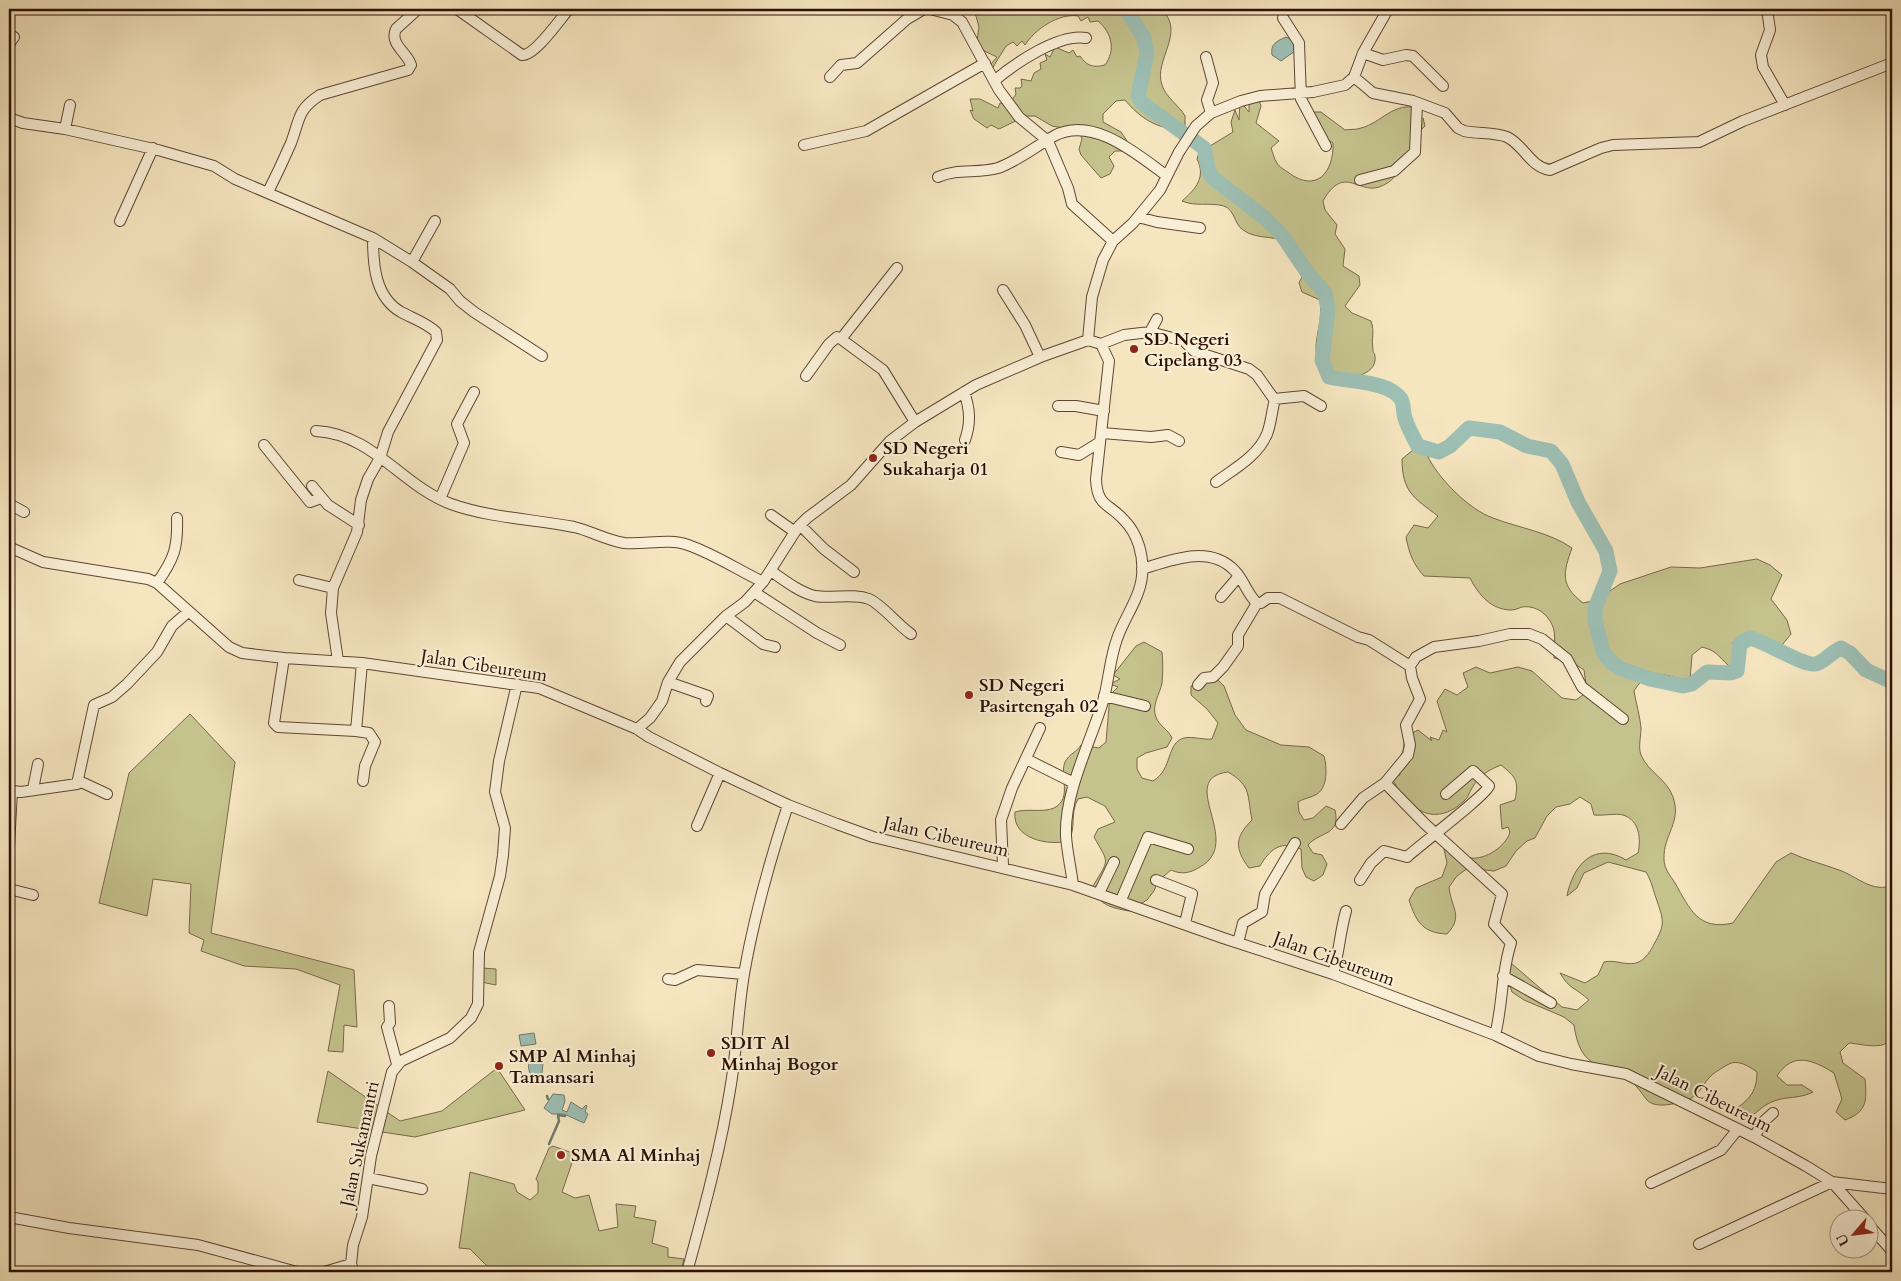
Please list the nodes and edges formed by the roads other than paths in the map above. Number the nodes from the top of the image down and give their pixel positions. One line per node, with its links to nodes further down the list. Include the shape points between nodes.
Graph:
1 (418, 9): 32 (street, via 394,34 396,43 410,59 408,70 320,95 309,102 300,112 292,141)
2 (457, 9): 3 (street, via 526,56)
3 (569, 9)
4 (924, 9): 14 (street, via 906,19 857,63 841,65)
5 (930, 9): 13 (street, via 960,19)
6 (1388, 9): 10 (street)
7 (1767, 9): 21 (street, via 1769,37 1761,60 1762,67)
8 (1283, 18): 18 (street, via 1299,43)
9 (1086, 38): 16 (street, via 1072,36 1039,51)
10 (1363, 53): 15 (street); 17 (street, via 1383,60 1414,56)
11 (1206, 58): 22 (street, via 1213,86 1207,100)
12 (1892, 62): 21 (street)
13 (985, 63): 16 (street); 26 (street, via 866,131)
14 (830, 77)
15 (1354, 77): 18 (street, via 1338,88); 19 (street, via 1373,94)
16 (994, 81): 25 (street, via 1019,117)
17 (1443, 86)
18 (1300, 94): 22 (street, via 1249,98); 27 (street)
19 (1417, 103): 21 (street, via 1445,113 1464,131 1514,140 1538,166 1550,170 1613,145 1699,142); 31 (street, via 1415,152 1394,171)
20 (70, 105): 24 (street)
21 (1785, 105)
22 (1211, 113): 29 (street, via 1186,140)
23 (9, 118): 24 (street)
24 (65, 129): 28 (street)
25 (1048, 141): 29 (street, via 1055,136 1080,131 1106,136); 30 (street, via 999,167 948,172); 38 (street, via 1072,204)
26 (804, 145)
27 (1326, 146)
28 (153, 148): 32 (street, via 214,166 234,179); 34 (street)
29 (1167, 176): 33 (street)
30 (938, 177)
31 (1360, 180)
32 (268, 192): 37 (street)
33 (1138, 217): 36 (street); 38 (street)
34 (120, 221)
35 (435, 221): 39 (street)
36 (1200, 228)
37 (373, 238): 39 (street); 63 (street, via 375,275 384,294 394,307 433,329 438,337 388,432)
38 (1113, 241): 45 (street, via 1095,284)
39 (412, 262): 47 (street, via 450,289 474,312)
40 (897, 268): 44 (street)
41 (1003, 290): 48 (street, via 1025,325)
42 (1157, 319): 43 (street)
43 (1150, 332): 46 (street, via 1124,335); 52 (street, via 1186,342 1199,353 1248,369 1257,375)
44 (841, 339): 49 (street, via 836,337 831,342); 56 (street, via 883,370)
45 (1088, 340): 46 (street); 48 (street)
46 (1101, 344): 55 (street, via 1109,367)
47 (542, 356)
48 (1040, 358): 51 (street)
49 (806, 376)
50 (474, 392): 67 (street, via 457,424 464,443)
51 (964, 392): 56 (street); 59 (street, via 969,404 970,422)
52 (1275, 399): 54 (street, via 1304,396); 64 (street, via 1263,442 1251,456)
53 (1058, 406): 55 (street)
54 (1321, 406)
55 (1104, 411): 58 (street)
56 (915, 422): 73 (street, via 890,441 842,494)
57 (316, 432): 63 (street, via 338,433 371,449)
58 (1101, 438): 60 (street, via 1168,435); 62 (street, via 1079,455); 75 (street, via 1096,479 1099,496 1104,506 1123,518 1132,530)
59 (965, 440)
60 (1180, 441)
61 (264, 445): 66 (street, via 310,502)
62 (1061, 452)
63 (380, 458): 67 (street); 72 (street, via 363,490)
64 (1216, 482)
65 (312, 486): 66 (street)
66 (321, 498): 72 (street)
67 (440, 499): 80 (street, via 461,507 576,528 620,542 688,545)
68 (9, 504): 69 (street)
69 (24, 512)
70 (771, 515): 73 (street)
71 (177, 518): 81 (street, via 175,554)
72 (359, 525): 82 (street)
73 (798, 528): 76 (street); 77 (street)
74 (9, 547): 81 (street, Jalan Cibeureum, via 42,562 143,577)
75 (1142, 569): 78 (street, via 1180,557 1202,556 1227,564); 98 (street, via 1139,588 1111,657)
76 (771, 571): 80 (street); 88 (street, via 804,593 870,599)
77 (854, 572)
78 (1238, 576): 84 (street); 85 (street)
79 (299, 580): 82 (street)
80 (763, 582): 83 (street)
81 (157, 583): 86 (street, Jalan Cibeureum)
82 (333, 588): 92 (street, via 331,613)
83 (754, 592): 87 (street); 89 (street)
84 (1221, 598)
85 (1257, 603): 94 (street, via 1261,604 1268,598 1288,602 1369,640); 97 (street, via 1238,635 1238,646 1223,667)
86 (188, 612): 91 (street, Jalan Cibeureum, via 234,650); 108 (street, via 172,626 157,652 127,684 112,698 95,703)
87 (726, 616): 90 (street, via 763,644); 95 (street, via 680,662)
88 (911, 634)
89 (840, 644)
90 (775, 647)
91 (284, 658): 92 (street, Jalan Cibeureum); 104 (street, via 276,726)
92 (338, 660): 93 (street, Jalan Cibeureum)
93 (362, 663): 96 (street, Jalan Cibeureum); 104 (street)
94 (1410, 666): 101 (street, via 1416,657 1434,648 1510,634 1529,634 1542,639 1567,658 1582,686); 111 (street, via 1420,698 1406,725 1410,750)
95 (668, 682): 99 (street, via 708,696); 103 (street, via 662,701)
96 (517, 684): 103 (street, Jalan Cibeureum, via 539,688); 142 (street, Jalan Sukamantri, via 495,792 505,828 504,854 479,952 478,1004 472,1018 450,1038)
97 (1198, 685)
98 (1104, 696): 100 (street); 110 (street)
99 (706, 701)
100 (1146, 706)
101 (1623, 719)
102 (1040, 728): 105 (street)
103 (637, 729): 107 (street, Jalan Cibeureum)
104 (356, 731): 109 (street, via 369,734 374,739)
105 (1026, 759): 110 (street); 124 (street, via 1001,820)
106 (38, 764): 112 (street)
107 (720, 772): 116 (street, Jalan Cibeureum); 118 (street)
108 (79, 780): 112 (street, via 76,785); 114 (street)
109 (363, 781)
110 (1074, 783): 127 (street, via 1066,835)
111 (1385, 783): 117 (street, via 1362,798); 119 (street)
112 (33, 789): 113 (street)
113 (10, 791): 121 (street)
114 (107, 794)
115 (1446, 794): 119 (street, via 1473,771 1489,786 1480,798)
116 (788, 805): 124 (street, Jalan Cibeureum, via 873,837); 135 (street, via 771,856)
117 (1341, 824)
118 (697, 826)
119 (1434, 832): 126 (street, via 1407,857 1384,850); 137 (street, via 1502,894 1494,924 1511,943)
120 (1295, 843): 134 (street, via 1265,894 1262,912 1243,923)
121 (9, 846)
122 (1188, 849): 131 (street, via 1149,832)
123 (1114, 862): 129 (street)
124 (1003, 866): 127 (street, Jalan Cibeureum)
125 (1156, 880): 133 (street, via 1192,894)
126 (1360, 880)
127 (1073, 884): 129 (street, Jalan Cibeureum)
128 (9, 889): 130 (street)
129 (1099, 893): 131 (street, Jalan Cibeureum)
130 (33, 895)
131 (1121, 900): 133 (street, Jalan Cibeureum)
132 (1346, 911): 136 (street)
133 (1185, 923): 134 (street, Jalan Cibeureum)
134 (1238, 942): 136 (street, Jalan Cibeureum)
135 (744, 974): 138 (street, via 693,970 681,978); 160 (street, via 731,1084 709,1194)
136 (1333, 974): 141 (street, Jalan Cibeureum)
137 (1502, 976): 139 (street); 141 (street)
138 (668, 979)
139 (1550, 1002)
140 (389, 1006): 142 (street, via 390,1023 387,1027)
141 (1495, 1036): 144 (street, Jalan Cibeureum, via 1554,1061 1626,1074)
142 (397, 1064): 146 (street, Jalan Sukamantri, via 381,1107)
143 (1773, 1113): 145 (street)
144 (1738, 1129): 145 (street, Jalan Cibeureum); 148 (street, via 1721,1150)
145 (1754, 1137): 147 (street, Jalan Cibeureum)
146 (368, 1178): 149 (street); 157 (street, Jalan Sukamantri, via 362,1218 353,1245)
147 (1832, 1182): 150 (street); 151 (street, Jalan Cibeureum); 154 (street)
148 (1651, 1183)
149 (422, 1189)
150 (1892, 1189)
151 (1855, 1208)
152 (9, 1217): 156 (street, via 198,1245)
153 (1878, 1235): 155 (street)
154 (1699, 1244)
155 (1892, 1251)
156 (262, 1267): 158 (street)
157 (352, 1268): 159 (street)
158 (297, 1272)
159 (324, 1272)
160 (687, 1272)

